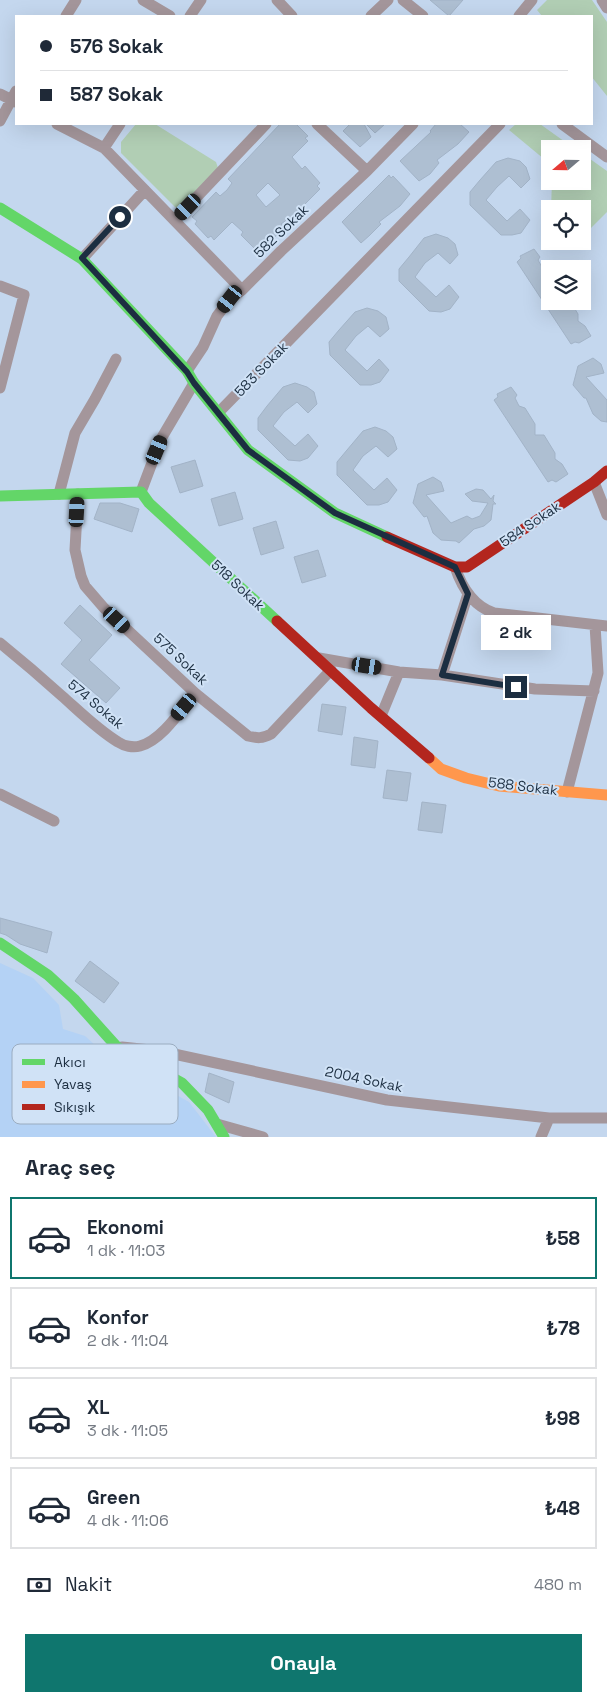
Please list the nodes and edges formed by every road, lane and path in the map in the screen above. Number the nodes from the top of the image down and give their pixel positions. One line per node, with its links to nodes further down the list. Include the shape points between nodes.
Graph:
1 (76, 0): 10 (street)
2 (142, 0): 11 (street)
3 (201, 0): 12 (street)
4 (276, 0): 13 (street)
5 (388, 0): 14 (street)
6 (403, 0): 15 (street)
7 (532, 0): 16 (street)
8 (602, 0): 9 (street)
9 (607, 8)
10 (67, 15)
11 (168, 15)
12 (191, 15)
13 (291, 15)
14 (372, 15)
15 (422, 15)
16 (520, 15)
17 (0, 94): 18 (street)
18 (14, 98): 19 (street)
19 (0, 121)
20 (59, 125): 27 (street)
21 (119, 125): 27 (street)
22 (265, 125): 32 (street)
23 (318, 125): 29 (street)
24 (412, 125): 29 (street, 582 Sokak)
25 (499, 125): 40 (street, 583 Sokak)
26 (563, 125): 28 (street)
27 (104, 148): 30 (street)
28 (607, 157)
29 (367, 171): 35 (street, 582 Sokak)
30 (145, 190): 32 (street); 33 (street)
31 (0, 208): 33 (street)
32 (175, 220): 35 (street)
33 (82, 258): 37 (street)
34 (0, 286): 39 (street, via 24,295)
35 (242, 290): 37 (street, 582 Sokak, via 217,316)
36 (116, 359): 44 (street, via 75,433)
37 (187, 372): 38 (street)
38 (194, 383): 40 (street); 43 (street, via 161,439)
39 (0, 388)
40 (219, 412): 48 (street, via 248,450 335,513)
41 (607, 471): 42 (street, 584 Sokak)
42 (594, 482): 47 (street); 48 (street, 584 Sokak, via 467,566)
43 (141, 492): 45 (street); 52 (street, 518 Sokak)
44 (59, 494): 45 (street); 46 (street)
45 (78, 494): 58 (street, 575 Sokak, via 76,550 85,586 104,608)
46 (0, 496)
47 (607, 515)
48 (452, 566): 49 (street)
49 (468, 594): 50 (street, via 477,605 494,613); 56 (street)
50 (601, 625): 55 (street)
51 (0, 643): 58 (street, 574 Sokak, via 87,718 119,743 129,746 139,746 160,734)
52 (319, 658): 53 (street, 518 Sokak); 54 (street)
53 (331, 670): 58 (street, 575 Sokak, via 264,738 248,736); 59 (street, 518 Sokak)
54 (399, 672): 56 (street); 59 (street)
55 (603, 673): 57 (street)
56 (442, 675): 57 (street, via 535,690)
57 (594, 691): 61 (street)
58 (195, 693)
59 (381, 716): 60 (street, 518 Sokak)
60 (441, 769): 61 (street, 588 Sokak, via 499,786)
61 (567, 792): 63 (street, 588 Sokak)
62 (0, 794): 64 (street)
63 (607, 795)
64 (54, 821)
65 (0, 943): 66 (street, via 54,981)
66 (114, 1044)
67 (178, 1055): 69 (street, 2004 Sokak, via 387,1100)
68 (178, 1081): 71 (street, via 201,1101)
69 (549, 1118): 70 (street, 2004 Sokak); 74 (street)
70 (607, 1118)
71 (217, 1124): 72 (street); 73 (street)
72 (224, 1137)
73 (263, 1137)
74 (541, 1137)

